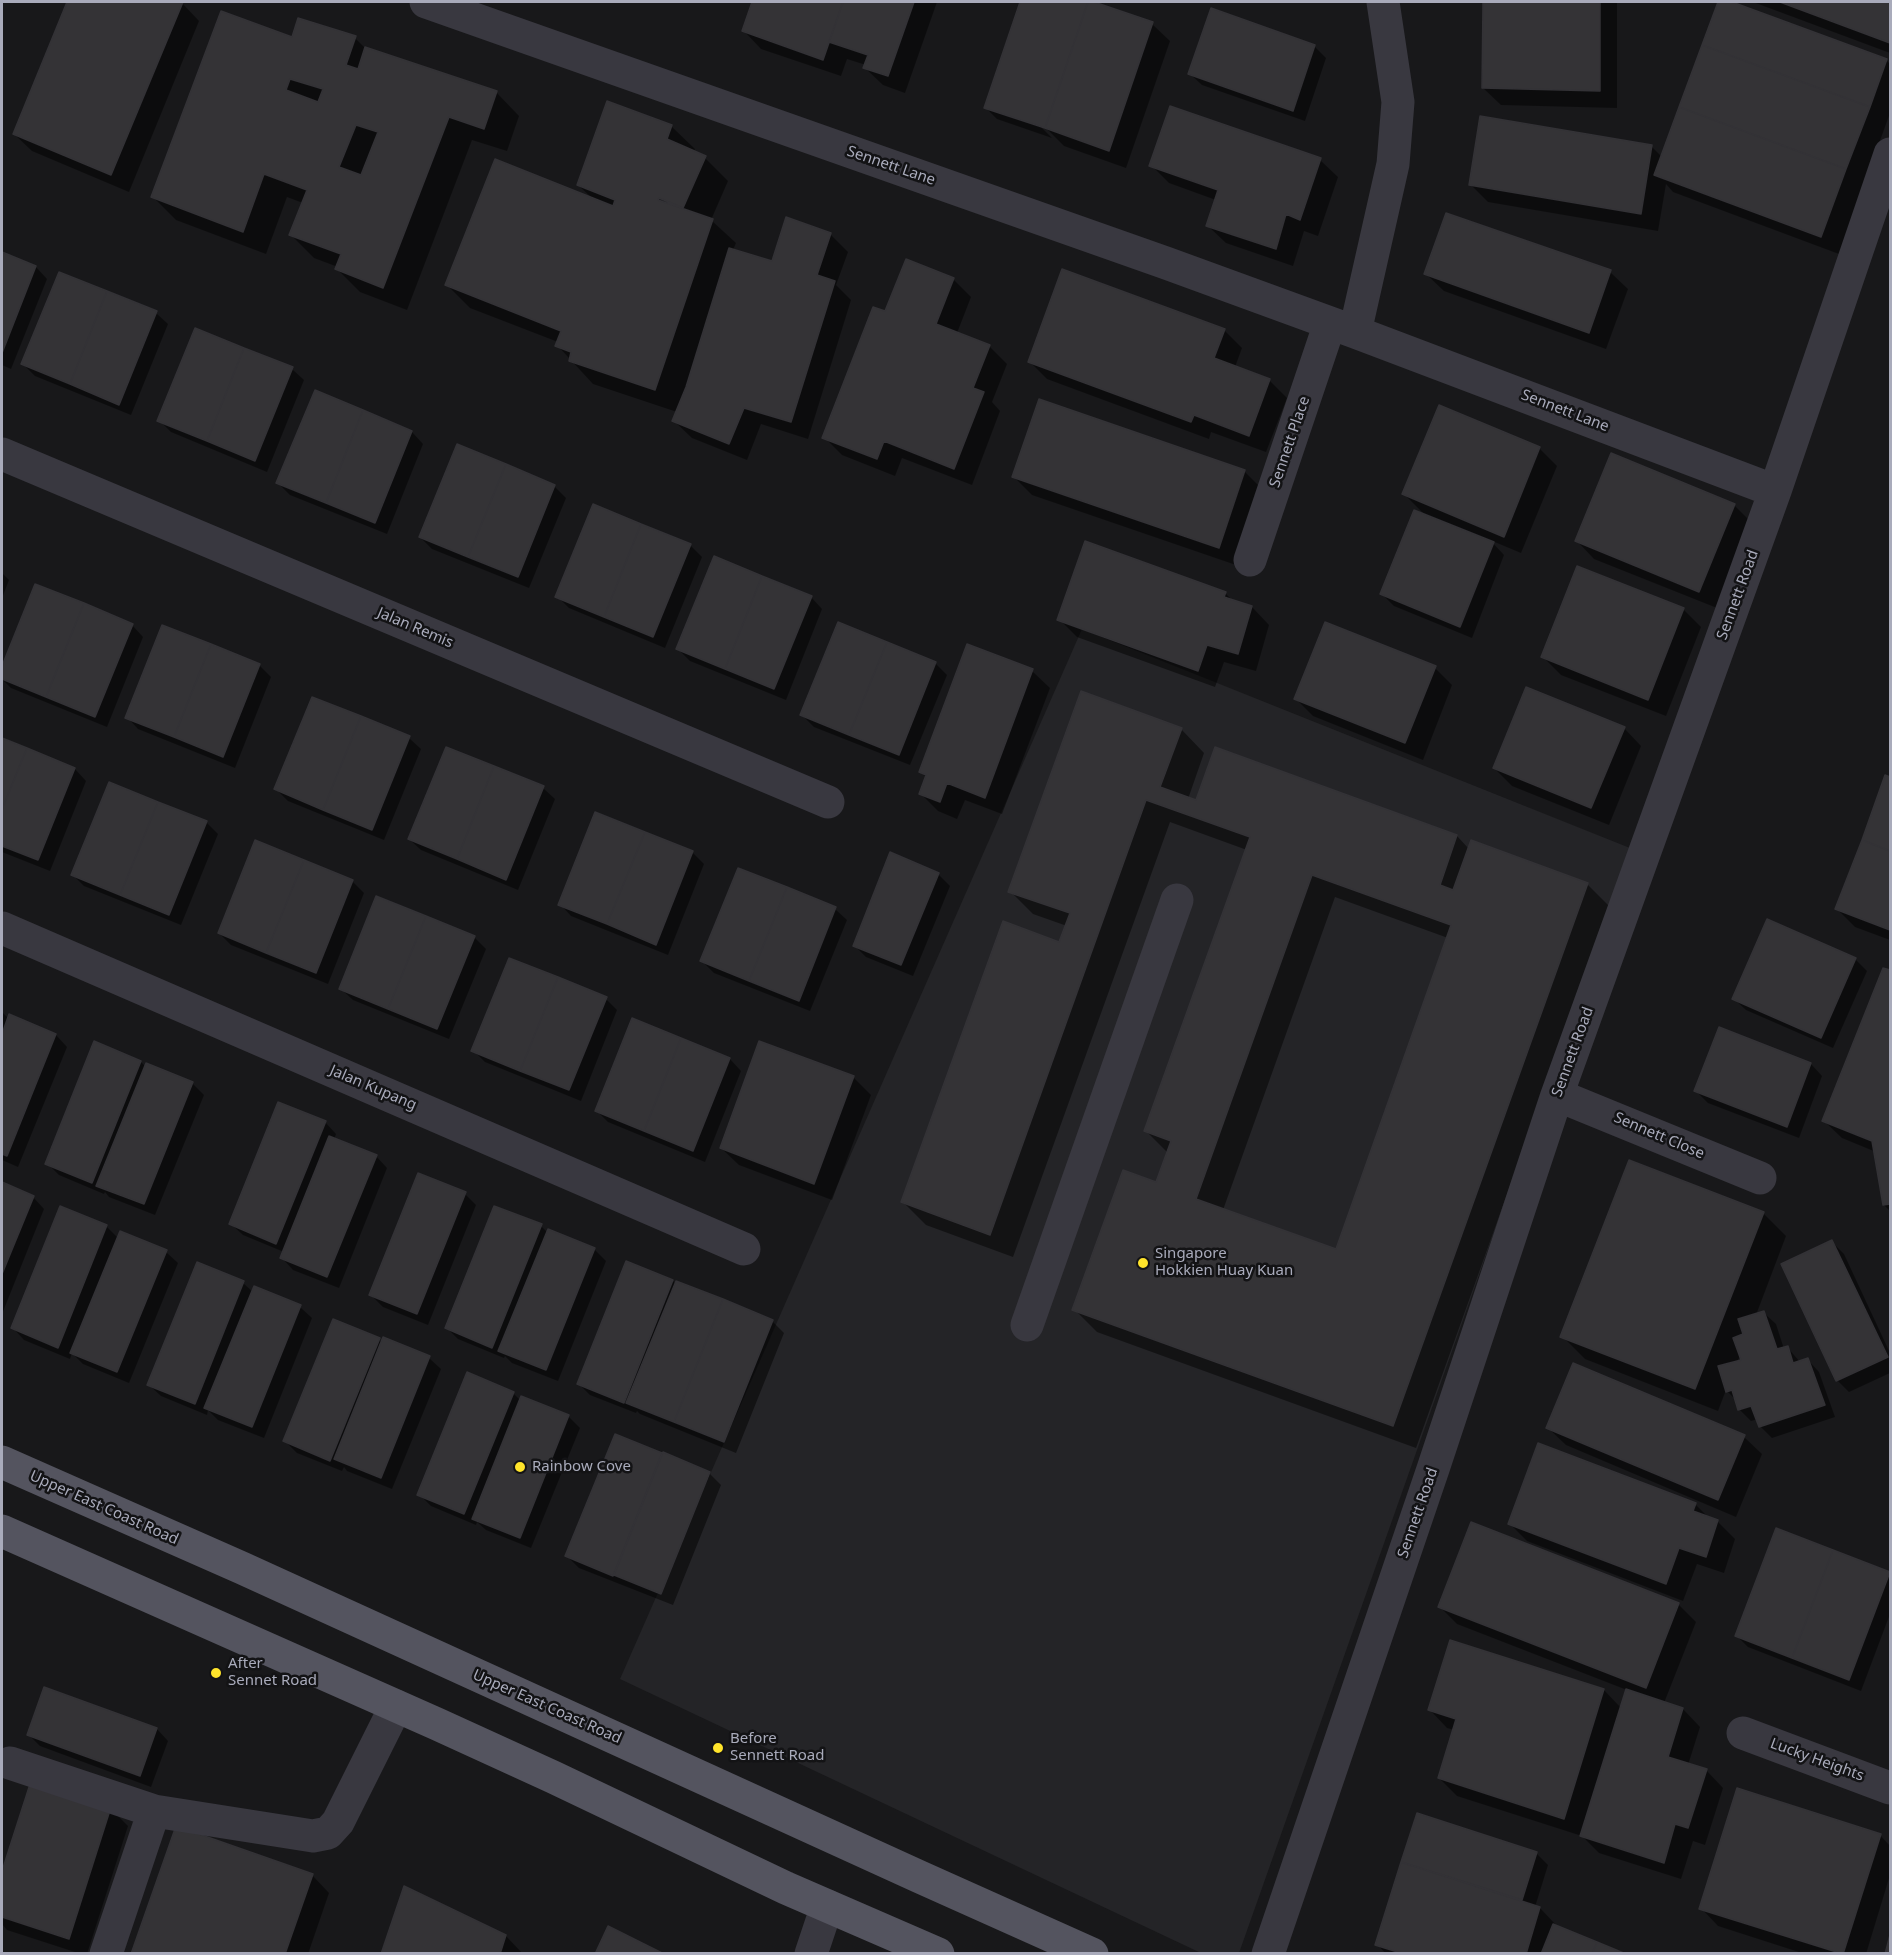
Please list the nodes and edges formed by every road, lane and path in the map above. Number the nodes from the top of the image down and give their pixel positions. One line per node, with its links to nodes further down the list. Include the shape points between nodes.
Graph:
1 (426, 2): 4 (street, Sennett Lane)
2 (1383, 2): 4 (street, via 1398,102 1393,164)
3 (1890, 154): 6 (street, Sennett Road)
4 (1342, 327): 6 (street, Sennett Lane); 7 (street, Sennett Place)
5 (2, 454): 8 (street, Jalan Remis)
6 (1775, 491): 11 (street, Sennett Road)
7 (1250, 560)
8 (828, 802)
9 (1177, 900): 14 (street)
10 (2, 928): 13 (street, Jalan Kupang)
11 (1557, 1095): 12 (street, Sennett Close); 27 (street, Sennett Road)
12 (1760, 1178)
13 (744, 1249)
14 (1027, 1325)
15 (2, 1462): 26 (main road, Upper East Coast Road)
16 (2, 1531): 17 (main road)
17 (396, 1706): 21 (street, via 338,1822 328,1833 313,1836); 22 (main road)
18 (1743, 1733): 20 (street, Lucky Heights)
19 (10, 1763): 21 (street)
20 (1890, 1788)
21 (154, 1811): 23 (street)
22 (827, 1906): 24 (street); 25 (main road)
23 (106, 1953)
24 (811, 1953)
25 (938, 1953)
26 (1092, 1953)
27 (1268, 1953)

